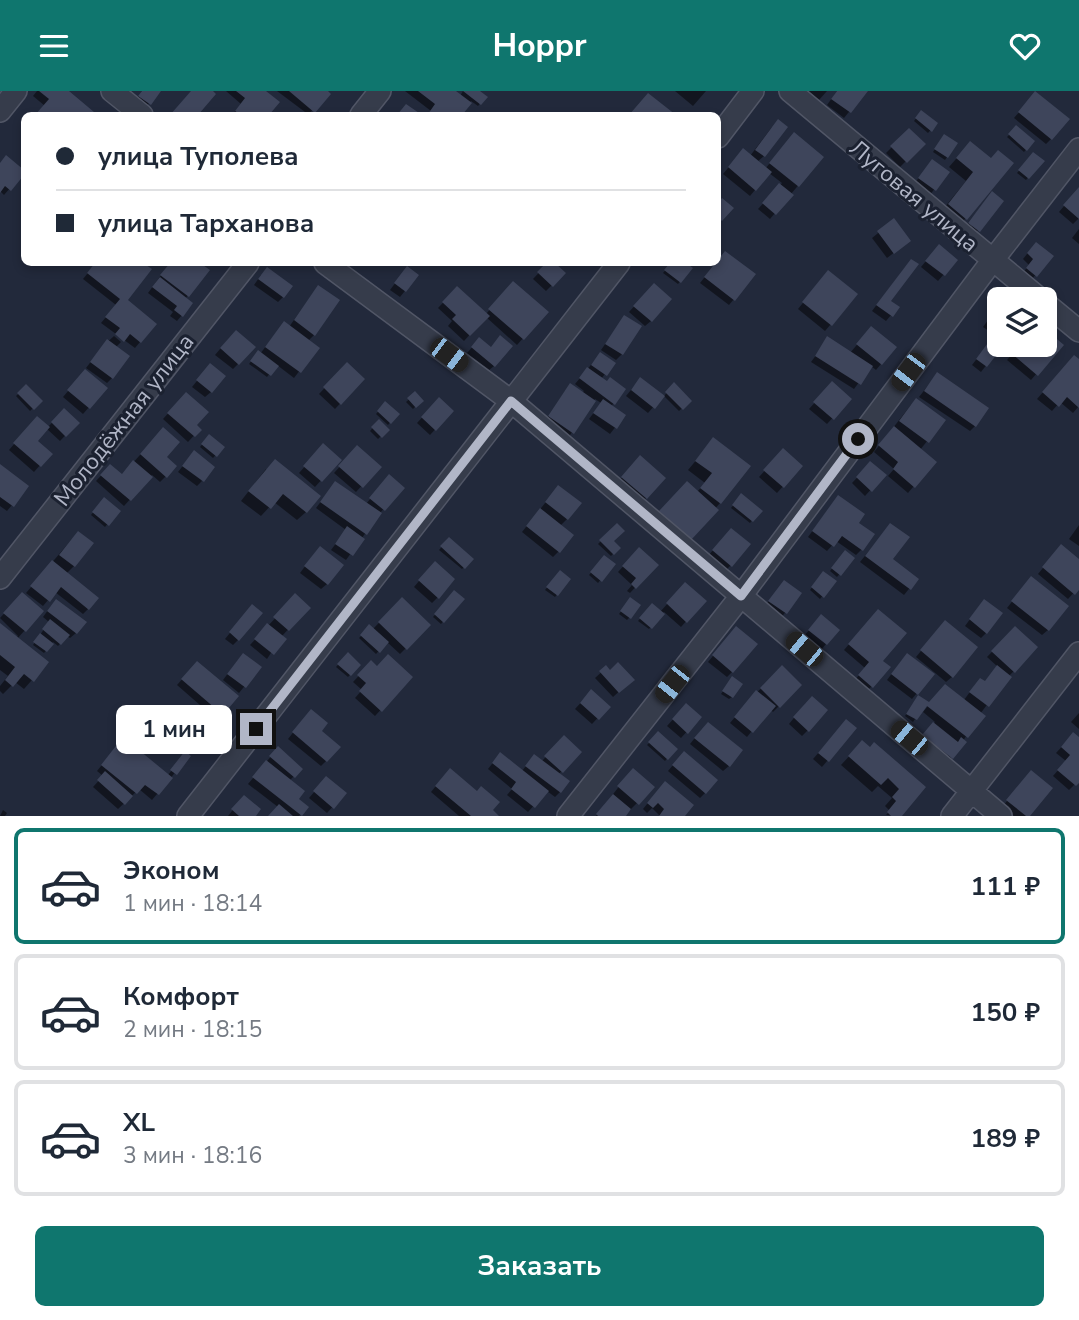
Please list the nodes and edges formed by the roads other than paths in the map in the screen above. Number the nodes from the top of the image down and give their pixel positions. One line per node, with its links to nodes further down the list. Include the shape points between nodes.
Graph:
1 (16, 91): 6 (street)
2 (112, 91): 7 (street)
3 (380, 91): 8 (street)
4 (753, 91): 9 (street)
5 (790, 91): 11 (street, Луговая улица)
6 (0, 111)
7 (138, 112)
8 (363, 112)
9 (721, 133)
10 (1079, 149): 11 (street)
11 (992, 261): 15 (street, Луговая улица); 20 (street)
12 (246, 266): 19 (street, Молодёжная улица)
13 (329, 266): 18 (street)
14 (617, 266): 18 (street)
15 (1025, 287)
16 (1057, 313): 17 (street)
17 (1079, 331)
18 (511, 401): 20 (street); 23 (street)
19 (0, 578)
20 (741, 596): 22 (street); 24 (street)
21 (1079, 653): 22 (street)
22 (972, 792): 25 (street); 26 (street)
23 (187, 816)
24 (568, 816)
25 (952, 816)
26 (1001, 816)

